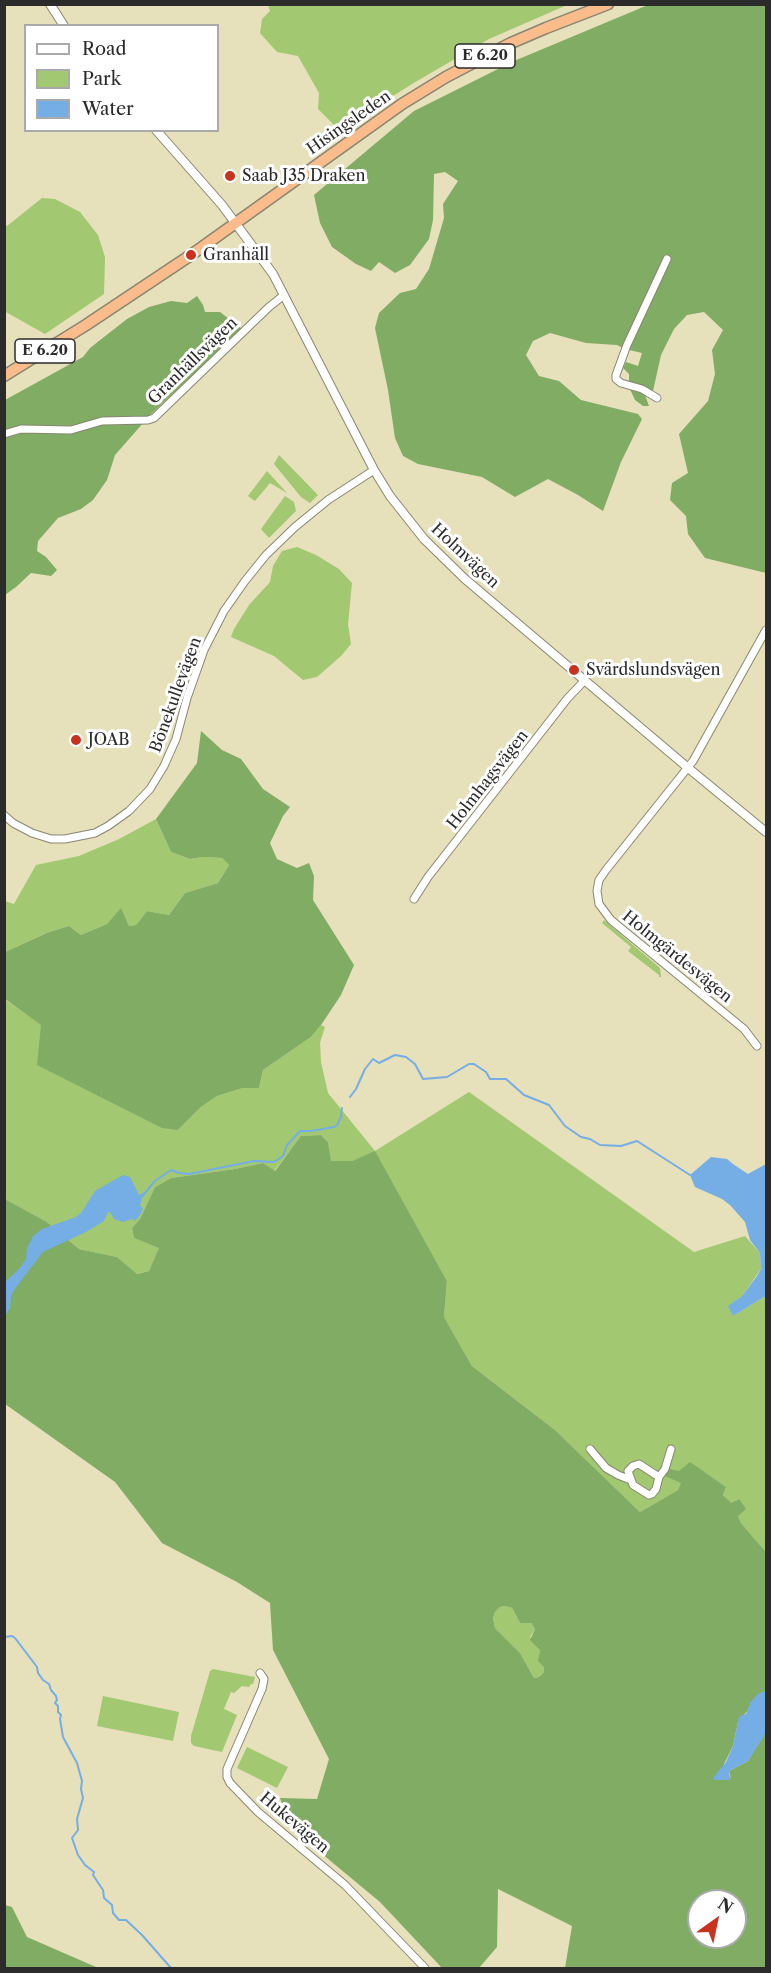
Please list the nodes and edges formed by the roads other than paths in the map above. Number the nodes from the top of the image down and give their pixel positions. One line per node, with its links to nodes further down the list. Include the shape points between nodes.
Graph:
1 (50, 4): 3 (street)
2 (608, 4): 5 (highway, Hisingsleden / E 6.20, via 511,43 446,77 371,125)
3 (63, 24)
4 (158, 132): 5 (street, Holmvägen)
5 (236, 223): 7 (street, Holmvägen); 8 (highway, Hisingsleden / E 6.20)
6 (667, 259): 9 (street, via 616,375 621,383)
7 (284, 295): 10 (street, Granhällsvägen, via 154,418 102,421 71,430 30,428); 11 (street, Holmvägen)
8 (4, 376)
9 (657, 398)
10 (4, 434)
11 (374, 470): 13 (street, Holmvägen, via 424,539 465,579); 15 (street, Bönekullevägen, via 296,526 245,581 203,652 164,766 150,789 129,811 95,833 65,839 32,833)
12 (766, 630): 14 (street, Holmgärdesvägen)
13 (585, 680): 14 (street, Holmvägen); 17 (street, Holmhagsvägen)
14 (687, 767): 16 (street, Holmvägen); 18 (street, Holmgärdesvägen, via 602,875 597,900 617,926 744,1029)
15 (4, 815)
16 (766, 832)
17 (414, 899)
18 (757, 1046)
19 (590, 1449): 22 (street, via 606,1468)
20 (671, 1449): 21 (street)
21 (659, 1477): 22 (street, via 656,1489 649,1495); 22 (street, via 639,1464 628,1472)
22 (631, 1480)
23 (260, 1673): 24 (street, Hukevägen, via 264,1679 262,1689 227,1769 230,1783 345,1886)
24 (425, 1968)

